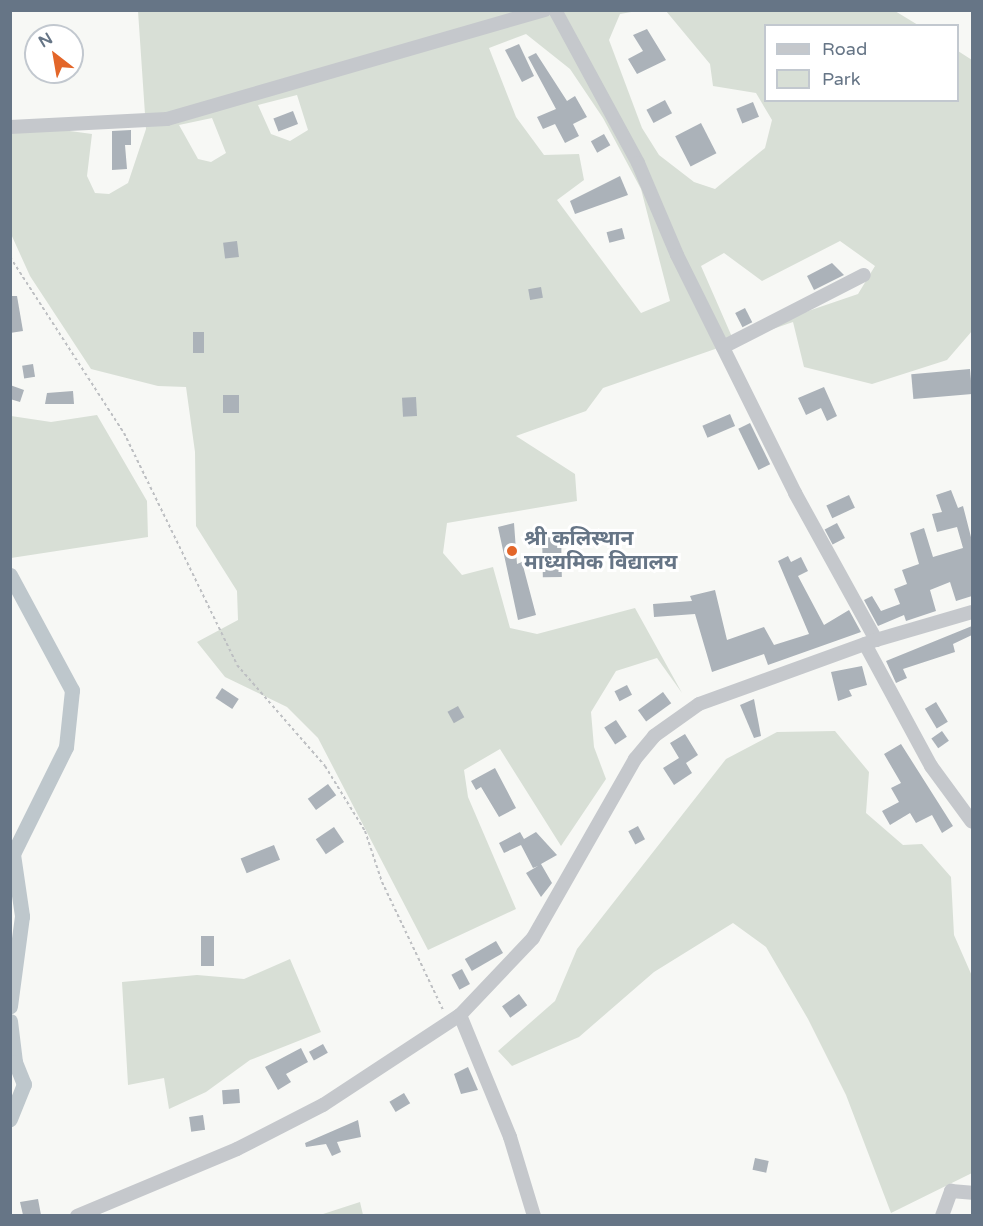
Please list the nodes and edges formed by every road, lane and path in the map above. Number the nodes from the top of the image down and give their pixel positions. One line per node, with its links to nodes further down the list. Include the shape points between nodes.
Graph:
1 (545, 10): 3 (street, via 167,119)
2 (555, 10): 6 (street, via 638,163)
3 (10, 127)
4 (10, 257): 10 (path, via 124,433 237,666 325,766 365,831 382,882)
5 (864, 275): 6 (street)
6 (723, 347): 8 (street)
7 (972, 612): 8 (street)
8 (871, 642): 9 (street, via 931,766); 10 (street, via 699,704 654,736 615,791 533,938)
9 (972, 822)
10 (454, 1018): 12 (street, via 323,1105 237,1149); 13 (street, via 510,1137)
11 (972, 1193): 14 (street, via 951,1191)
12 (77, 1215)
13 (534, 1215)
14 (942, 1215)

